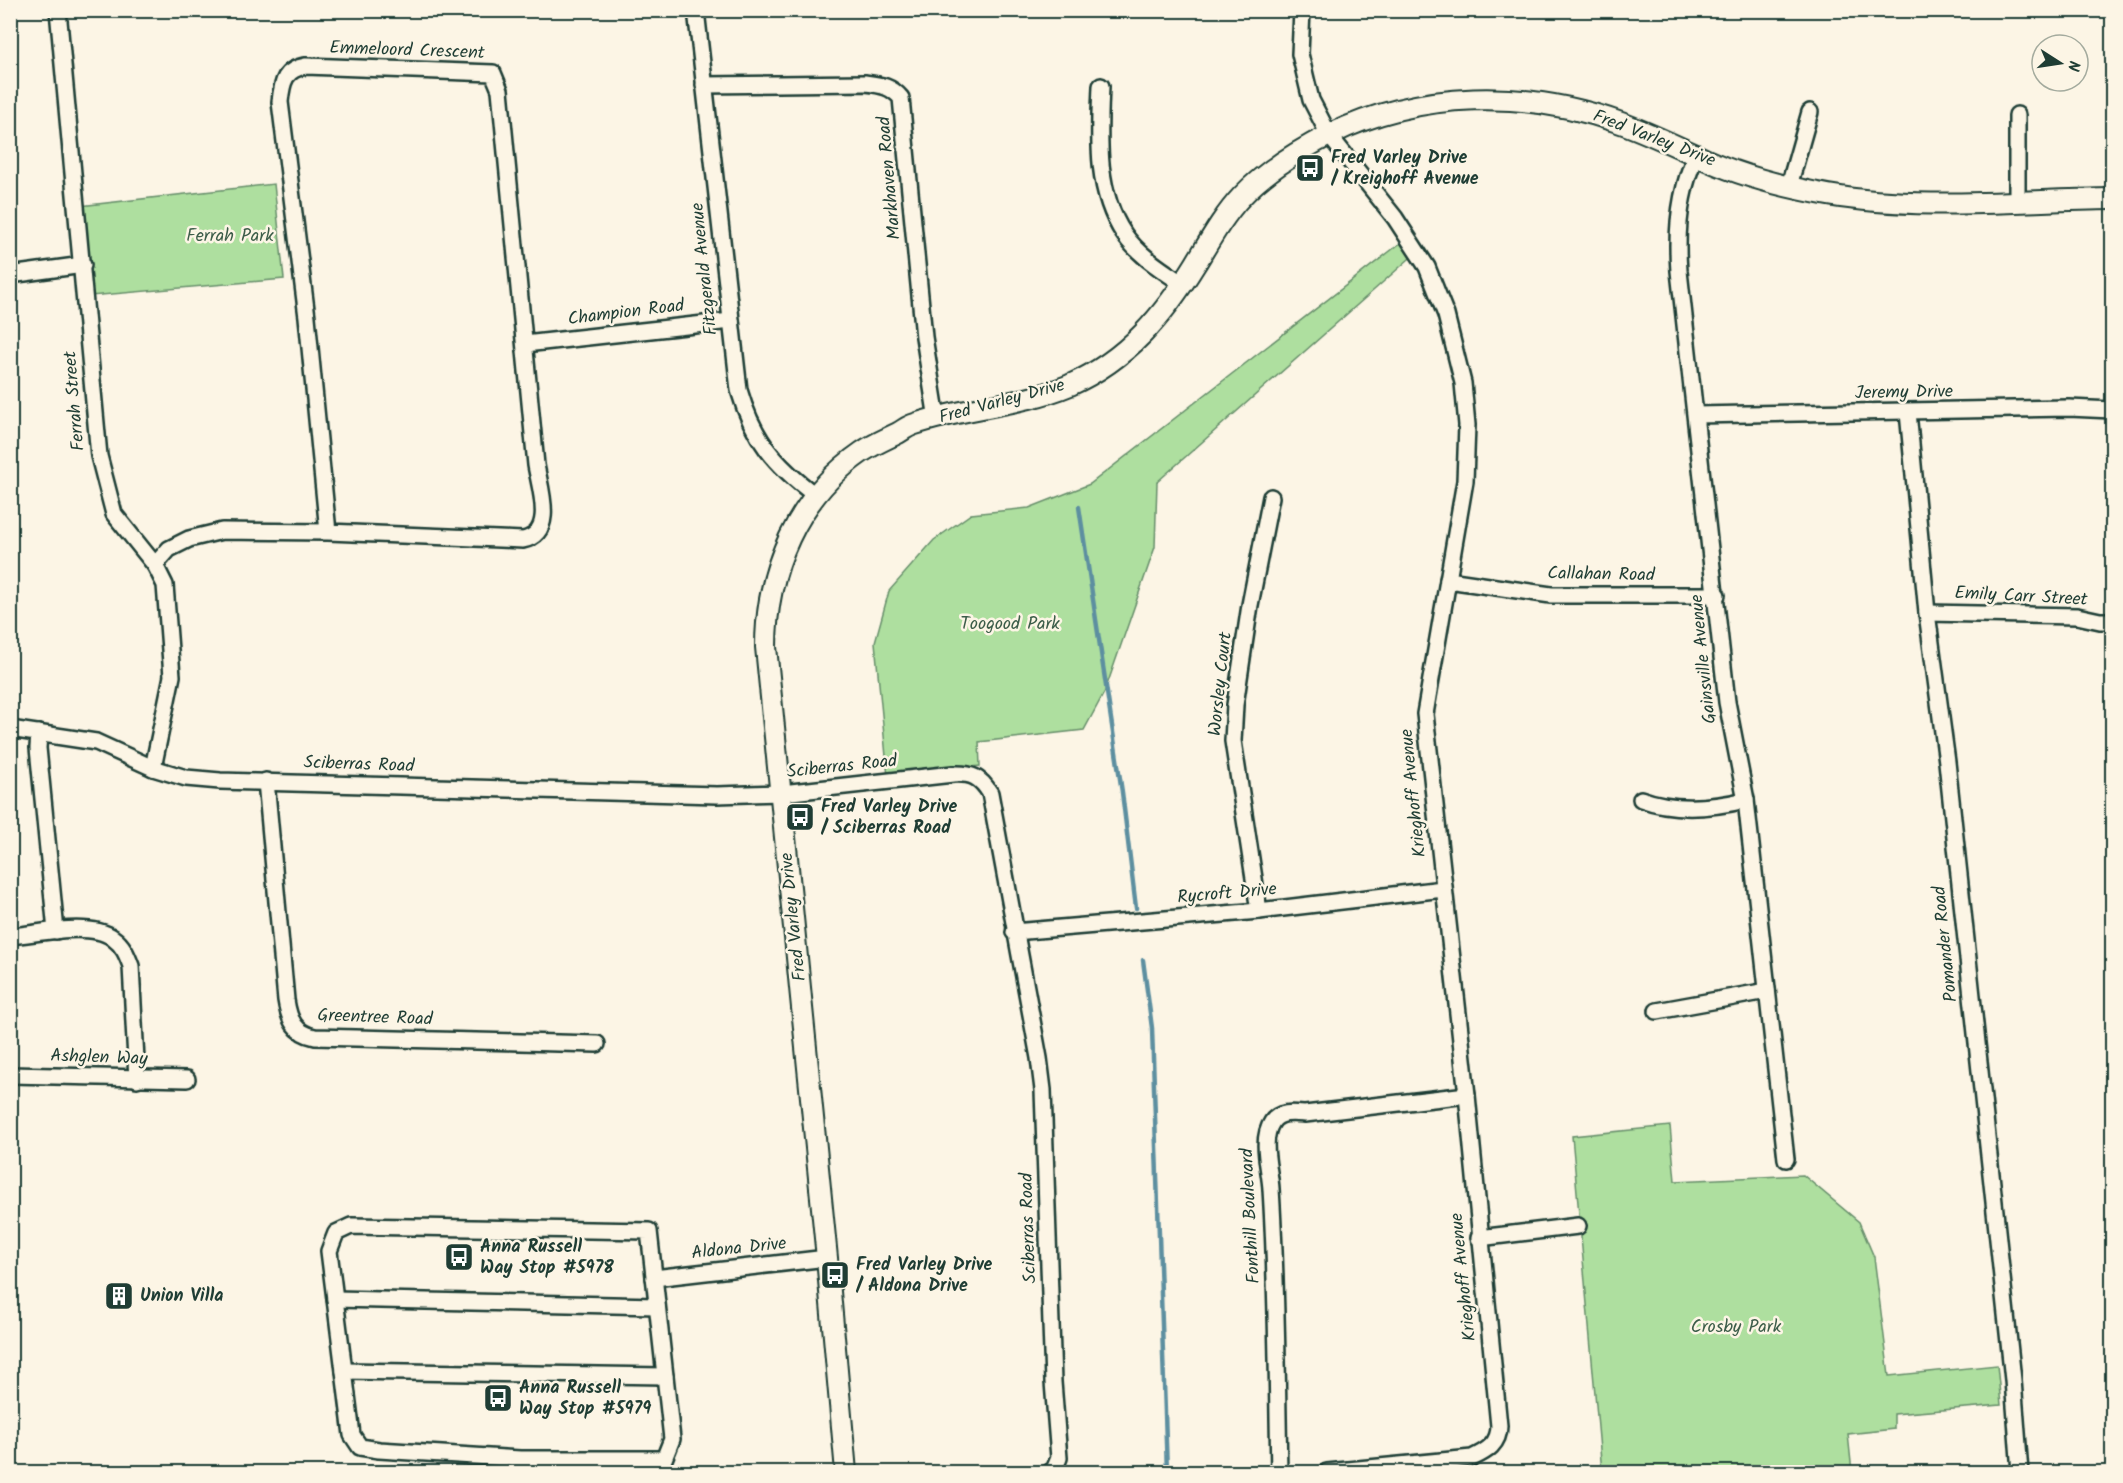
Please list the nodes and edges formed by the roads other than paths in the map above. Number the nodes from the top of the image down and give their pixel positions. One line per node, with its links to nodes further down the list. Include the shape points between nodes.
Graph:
1 (58, 10): 13 (street, Ferrah Street)
2 (696, 10): 4 (street, Fitzgerald Avenue)
3 (1302, 10): 8 (street, Krieghoff Avenue, via 1303,72 1311,100)
4 (704, 85): 16 (street, Fitzgerald Avenue); 21 (street, Markhaven Road, via 865,83 894,90 901,98 924,337)
5 (1101, 86): 15 (street, via 1098,153 1114,216 1125,236 1153,264)
6 (1810, 112): 10 (street)
7 (2017, 115): 12 (street)
8 (1329, 135): 9 (street, Fred Varley Drive, via 1398,110 1495,98 1588,113 1676,144); 15 (street, Fred Varley Drive, via 1279,165 1240,197); 26 (street, Krieghoff Avenue, via 1395,218 1427,267 1458,357 1467,425 1465,470)
9 (1695, 155): 10 (street, Fred Varley Drive); 20 (street, Gainsville Avenue, via 1682,196 1677,252)
10 (1789, 186): 12 (street, Fred Varley Drive, via 1828,195 1894,202)
11 (2112, 199): 12 (street, Fred Varley Drive)
12 (2017, 200)
13 (83, 265): 14 (street); 25 (street, Ferrah Street, via 99,456 108,496 114,514)
14 (10, 275)
15 (1183, 284): 21 (street, Fred Varley Drive, via 1145,334 1113,362 1060,389)
16 (731, 321): 17 (street, Champion Road); 22 (street, Fitzgerald Avenue, via 746,416 777,464)
17 (525, 344): 24 (street, Emmeloord Crescent, via 543,508 541,527 532,538); 24 (street, Emmeloord Crescent, via 500,90 493,73 306,66 287,73 280,102)
18 (2112, 410): 19 (street, Jeremy Drive)
19 (1908, 412): 20 (street, Jeremy Drive); 28 (street, Pomander Road)
20 (1696, 415): 27 (street, Gainsville Avenue)
21 (938, 419): 22 (street, Fred Varley Drive, via 910,426 878,442 843,467)
22 (815, 495): 34 (street, Fred Varley Drive, via 781,555 766,619 771,710)
23 (1271, 497): 38 (street, Worsley Court, via 1250,605 1233,741)
24 (328, 532): 25 (street, Emmeloord Crescent, via 206,534 169,549)
25 (155, 566): 32 (street, Ferrah Street, via 165,585 172,676)
26 (1448, 580): 27 (street, Callahan Road, via 1551,595); 37 (street, Krieghoff Avenue, via 1425,714)
27 (1717, 595): 36 (street, Gainsville Avenue, via 1731,731)
28 (1927, 613): 29 (street, Emily Carr Street, via 2077,615); 63 (street, Pomander Road, via 1947,762)
29 (2112, 621)
30 (10, 729): 31 (street, Sciberras Road)
31 (39, 733): 32 (street, Sciberras Road, via 96,742); 39 (street)
32 (153, 768): 33 (street, Sciberras Road, via 186,778)
33 (266, 781): 34 (street, Sciberras Road, via 717,795); 44 (street, Greentree Road, via 286,1000 295,1028 315,1037)
34 (782, 793): 40 (street, Sciberras Road, via 968,773 982,781 990,794); 52 (street, Fred Varley Drive)
35 (1641, 800): 36 (street, via 1683,807)
36 (1746, 800): 42 (street, Gainsville Avenue)
37 (1443, 889): 38 (street, Rycroft Drive); 48 (street, Krieghoff Avenue)
38 (1259, 911): 40 (street, Rycroft Drive)
39 (56, 931): 41 (street); 46 (street, via 98,930 124,949 131,966)
40 (1014, 932): 60 (street, Sciberras Road, via 1039,1058 1046,1132 1059,1458)
41 (10, 936)
42 (1767, 991): 43 (street); 49 (street, Gainsville Avenue)
43 (1657, 1011)
44 (597, 1044)
45 (10, 1075): 46 (street, Ashglen Way)
46 (137, 1079): 47 (street, Ashglen Way)
47 (187, 1079)
48 (1467, 1095): 51 (street, Krieghoff Avenue); 61 (street, Fonthill Boulevard, via 1290,1113 1277,1116 1270,1123 1266,1144 1273,1224)
49 (1786, 1159)
50 (1578, 1226): 51 (street)
51 (1479, 1238): 62 (street, Krieghoff Avenue, via 1499,1426 1495,1442 1472,1458)
52 (827, 1258): 53 (street, Aldona Drive); 59 (street, Fred Varley Drive)
53 (654, 1278): 54 (street, via 649,1231 351,1226 336,1233 329,1251); 55 (street)
54 (335, 1299): 55 (street); 56 (street)
55 (657, 1306): 57 (street)
56 (344, 1371): 57 (street); 58 (street, via 351,1435 360,1447)
57 (665, 1376): 58 (street, via 672,1439 664,1459)
58 (520, 1466)
59 (846, 1473)
60 (1050, 1473)
61 (1279, 1473)
62 (1327, 1473)
63 (2020, 1473)

